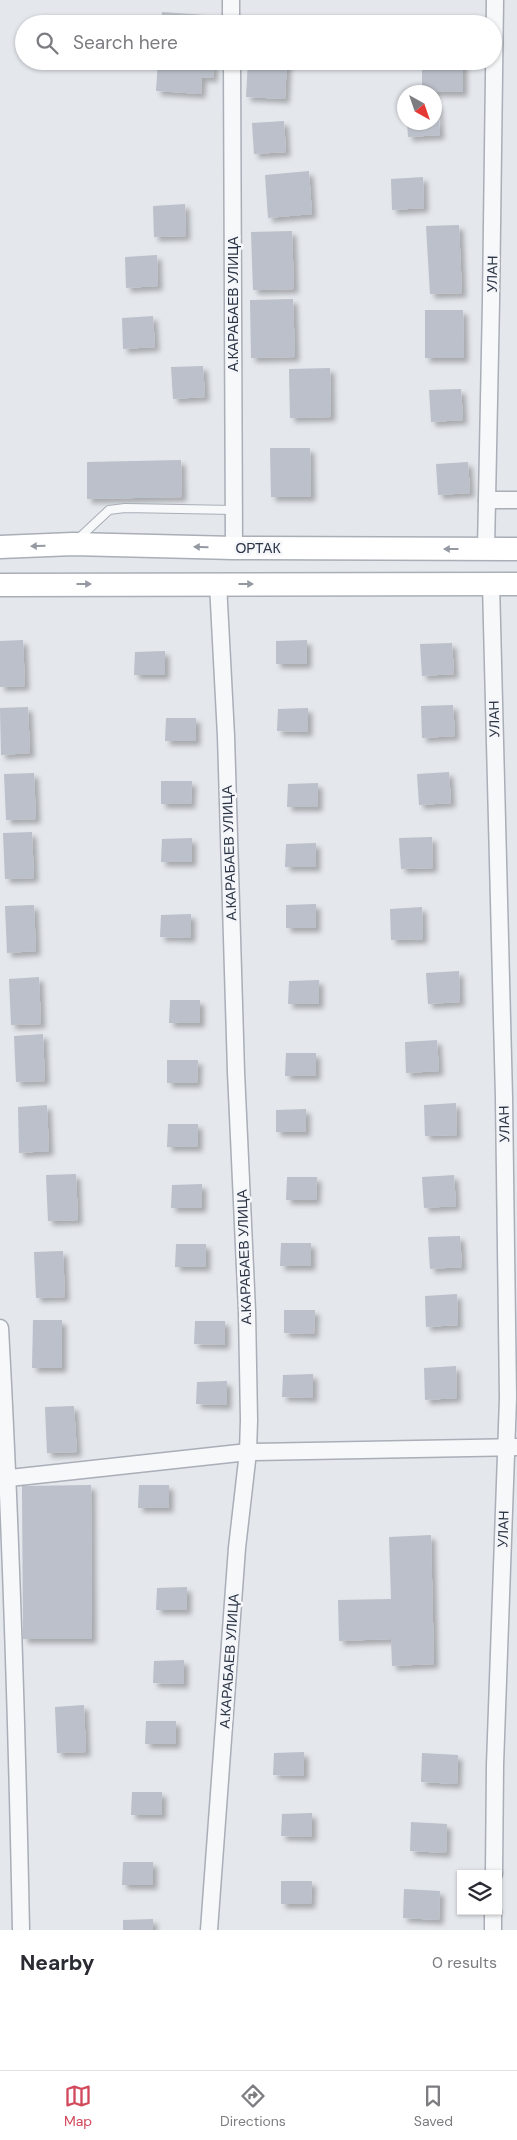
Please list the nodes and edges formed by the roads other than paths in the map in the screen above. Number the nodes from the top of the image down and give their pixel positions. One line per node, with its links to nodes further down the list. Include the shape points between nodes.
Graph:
1 (231, 0): 3 (street)
2 (494, 0): 4 (street, УЛАН)
3 (231, 15)
4 (494, 15)
5 (232, 70): 9 (street, А.КАРАБАЕВ УЛИЦА)
6 (493, 70): 7 (street, УЛАН)
7 (487, 500): 8 (street); 13 (street, УЛАН)
8 (517, 500)
9 (234, 510): 10 (lane, via 109,510); 12 (street, А.КАРАБАЕВ УЛИЦА)
10 (73, 544): 11 (street, ОРТАК, one-way to 11); 12 (street, ОРТАК, one-way to 10)
11 (0, 547)
12 (234, 548): 13 (street, ОРТАК, one-way to 12)
13 (486, 549): 14 (street, ОРТАК)
14 (517, 549)
15 (218, 584): 16 (street, one-way to 16); 18 (street, one-way to 15); 21 (street, А.КАРАБАЕВ УЛИЦА, via 247,1311)
16 (491, 584): 17 (street); 20 (street, УЛАН, via 508,1398)
17 (517, 584)
18 (0, 585)
19 (0, 1328): 22 (street)
20 (512, 1447): 21 (street); 23 (street, УЛАН, via 495,1765)
21 (248, 1452): 22 (street); 26 (street, А.КАРАБАЕВ УЛИЦА, via 237,1548)
22 (4, 1478): 25 (street, via 18,1752)
23 (494, 1870)
24 (493, 1915): 27 (street)
25 (22, 1930)
26 (210, 1930)
27 (493, 1930)

